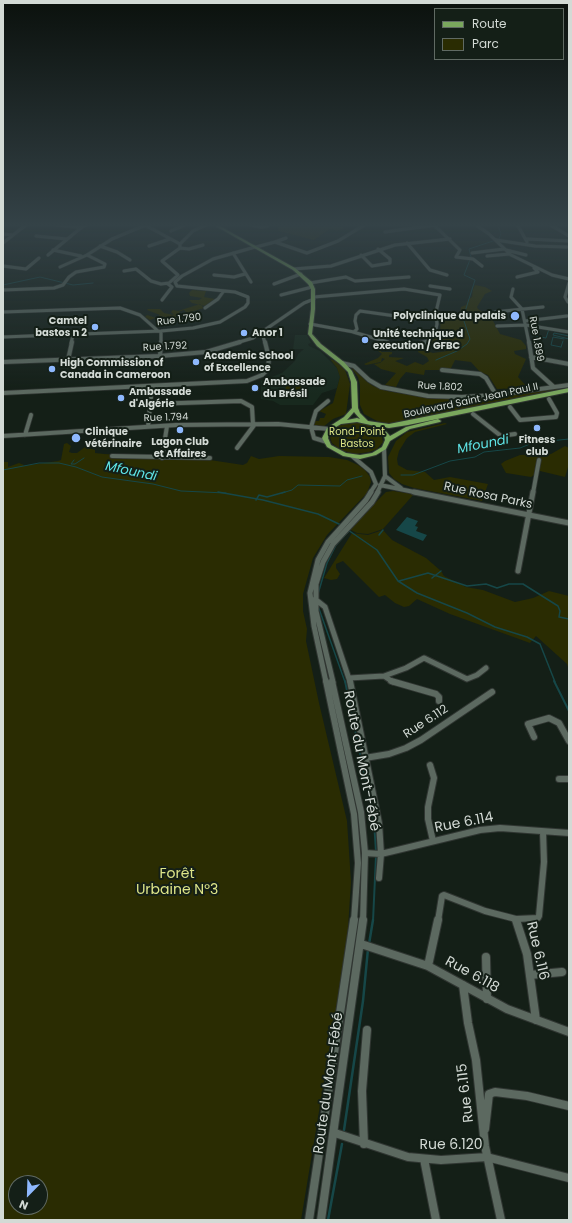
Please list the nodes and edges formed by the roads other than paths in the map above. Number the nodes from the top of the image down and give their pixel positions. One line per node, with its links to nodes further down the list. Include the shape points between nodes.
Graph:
1 (67, 281): 15 (street, via 63,285 48,289)
2 (151, 281): 10 (street)
3 (172, 281): 10 (street)
4 (176, 281): 17 (street, Rue 1.790, via 175,286)
5 (282, 281): 11 (street)
6 (307, 281): 12 (main road)
7 (328, 281): 12 (street)
8 (434, 281): 13 (street)
9 (569, 283): 22 (street, via 565,297)
10 (168, 284): 21 (street, via 172,287)
11 (274, 284)
12 (311, 285): 19 (street); 20 (main road)
13 (430, 286): 14 (street); 18 (street)
14 (450, 289)
15 (3, 290)
16 (513, 290): 25 (street, Rue 1.899, via 511,297)
17 (223, 292): 24 (street, via 212,305); 33 (street, Rue 1.790, via 243,293 248,297 248,303 239,312 220,322)
18 (425, 292): 20 (street, via 404,289); 40 (street, via 440,295 436,312 437,329 432,338 425,343)
19 (281, 295)
20 (314, 298): 31 (main road); 36 (street, Rue 1.792)
21 (162, 300)
22 (568, 302)
23 (543, 307): 25 (street)
24 (205, 308)
25 (521, 309): 27 (street); 30 (street, Rue 1.899)
26 (3, 312): 33 (street, via 120,308 140,315)
27 (495, 312)
28 (567, 316): 30 (street)
29 (417, 319): 34 (street, via 358,312 354,321 357,328)
30 (526, 323): 32 (street); 35 (street); 42 (street, Rue 1.899)
31 (310, 324): 34 (street); 45 (main road, via 312,339)
32 (497, 326)
33 (160, 331): 37 (street, Rue 1.790); 41 (street)
34 (353, 332): 39 (street)
35 (569, 332)
36 (262, 333): 41 (street, Rue 1.792, via 244,342 211,350); 49 (street, via 268,369 262,375 237,382)
37 (73, 335): 38 (street, Rue 1.790); 43 (street)
38 (3, 337)
39 (388, 342)
40 (414, 345)
41 (160, 356): 43 (street, Rue 1.792)
42 (531, 357): 46 (street); 51 (street, Rue 1.899, via 532,368)
43 (68, 360): 44 (street, Rue 1.792)
44 (3, 362)
45 (342, 363): 54 (street, Rue 1.802, via 354,366 375,384 402,392 440,397); 59 (main road, via 353,377)
46 (569, 364)
47 (442, 370): 54 (street, via 480,374 486,378)
48 (569, 385): 50 (street, Rue 1.802)
49 (152, 386): 52 (street); 57 (street)
50 (561, 386): 51 (street, Rue 1.802); 53 (street)
51 (554, 387): 54 (street, Rue 1.802)
52 (3, 392)
53 (568, 392): 55 (main road, Boulevard Saint Jean Paul II); 65 (main road, Boulevard Saint Jean Paul II, via 408,423)
54 (496, 395)
55 (549, 399): 58 (main road, Boulevard Saint Jean Paul II); 58 (street, via 556,417 520,420)
56 (328, 401): 68 (street, via 316,411)
57 (151, 404): 64 (street, via 241,401 253,409); 67 (street)
58 (510, 407): 60 (main road, Boulevard Saint Jean Paul II)
59 (355, 408): 62 (main road); 63 (main road)
60 (473, 414): 70 (street, via 501,436); 73 (main road, Boulevard Saint Jean Paul II, via 408,428)
61 (31, 415): 71 (street)
62 (365, 421): 63 (main road); 65 (main road)
63 (341, 422): 69 (main road)
64 (254, 424): 66 (street, Rue 1.794); 68 (street, Rue 1.794); 75 (street)
65 (377, 425): 73 (main road, via 385,431)
66 (167, 426): 67 (street, Rue 1.794); 79 (street)
67 (148, 427): 71 (street, Rue 1.794)
68 (311, 427): 69 (street, Rue 1.794); 74 (street, via 314,438)
69 (329, 429): 74 (main road, via 326,433)
70 (515, 434)
71 (24, 435): 72 (street, Rue 1.794)
72 (3, 436)
73 (388, 440): 76 (main road)
74 (327, 442): 78 (main road, via 339,453)
75 (237, 448)
76 (384, 448): 78 (main road, via 367,456); 82 (street, Route du Mont-Fébé)
77 (112, 456): 79 (street)
78 (352, 456): 83 (street, via 371,472)
79 (162, 458): 80 (street)
80 (210, 458)
81 (539, 460): 85 (street)
82 (385, 476): 83 (street, Route du Mont-Fébé); 84 (street)
83 (379, 485): 84 (street, Rue Rosa Parks); 88 (street, Route du Mont-Fébé, via 372,502 333,544 323,562 316,584); 124 (street, Route du Mont-Fébé, via 328,542 318,560 310,593 314,626 354,814 358,863 351,945)
84 (402, 488): 85 (street, Rue Rosa Parks)
85 (528, 515): 86 (street, Rue Rosa Parks); 87 (street)
86 (569, 523)
87 (518, 571)
88 (315, 599): 91 (street, via 325,607); 103 (street, Route du Mont-Fébé, via 354,775)
89 (486, 668): 90 (street, via 477,676 467,679 424,658)
90 (384, 676): 91 (street); 93 (street, via 392,682 436,694)
91 (349, 678): 96 (street)
92 (492, 692): 96 (street, Rue 6.112, via 406,748)
93 (440, 701)
94 (534, 737): 95 (street, via 528,724 549,718 559,723)
95 (569, 741)
96 (366, 758): 104 (street, via 379,823)
97 (430, 765): 102 (street, via 434,778 428,819)
98 (559, 779): 99 (street)
99 (569, 779)
100 (543, 832): 101 (street, Rue 6.114); 102 (street, Rue 6.114, via 500,828); 106 (street, via 544,862 539,916)
101 (569, 834)
102 (433, 841): 104 (street, Rue 6.114)
103 (365, 853): 104 (street, Rue 6.114); 107 (street, Route du Mont-Fébé)
104 (381, 854): 105 (street)
105 (379, 878)
106 (516, 919): 109 (street, Rue 6.116, via 442,896); 111 (street, Rue 6.116, via 527,954)
107 (361, 944): 109 (street, Rue 6.118); 119 (street, Route du Mont-Fébé)
108 (486, 957): 113 (street)
109 (428, 966): 112 (street, Rue 6.118)
110 (562, 972): 111 (street)
111 (530, 975): 114 (street, Rue 6.116)
112 (464, 985): 113 (street, Rue 6.118); 118 (street, Rue 6.115, via 468,1023 476,1060 481,1121)
113 (487, 999): 114 (street, Rue 6.118)
114 (536, 1020): 116 (street, Rue 6.118)
115 (367, 1030): 120 (street, via 362,1091)
116 (569, 1032)
117 (569, 1106): 118 (street, via 527,1096 495,1092 489,1094)
118 (485, 1132): 121 (street, Rue 6.115)
119 (335, 1133): 120 (street, Rue 6.120); 125 (street, Route du Mont-Fébé)
120 (364, 1144): 122 (street, Rue 6.120)
121 (487, 1157): 122 (street, Rue 6.120); 123 (street, Rue 6.120); 127 (street, Rue 6.115)
122 (424, 1160): 126 (street)
123 (569, 1178)
124 (309, 1220)
125 (321, 1220)
126 (436, 1220)
127 (501, 1220)

